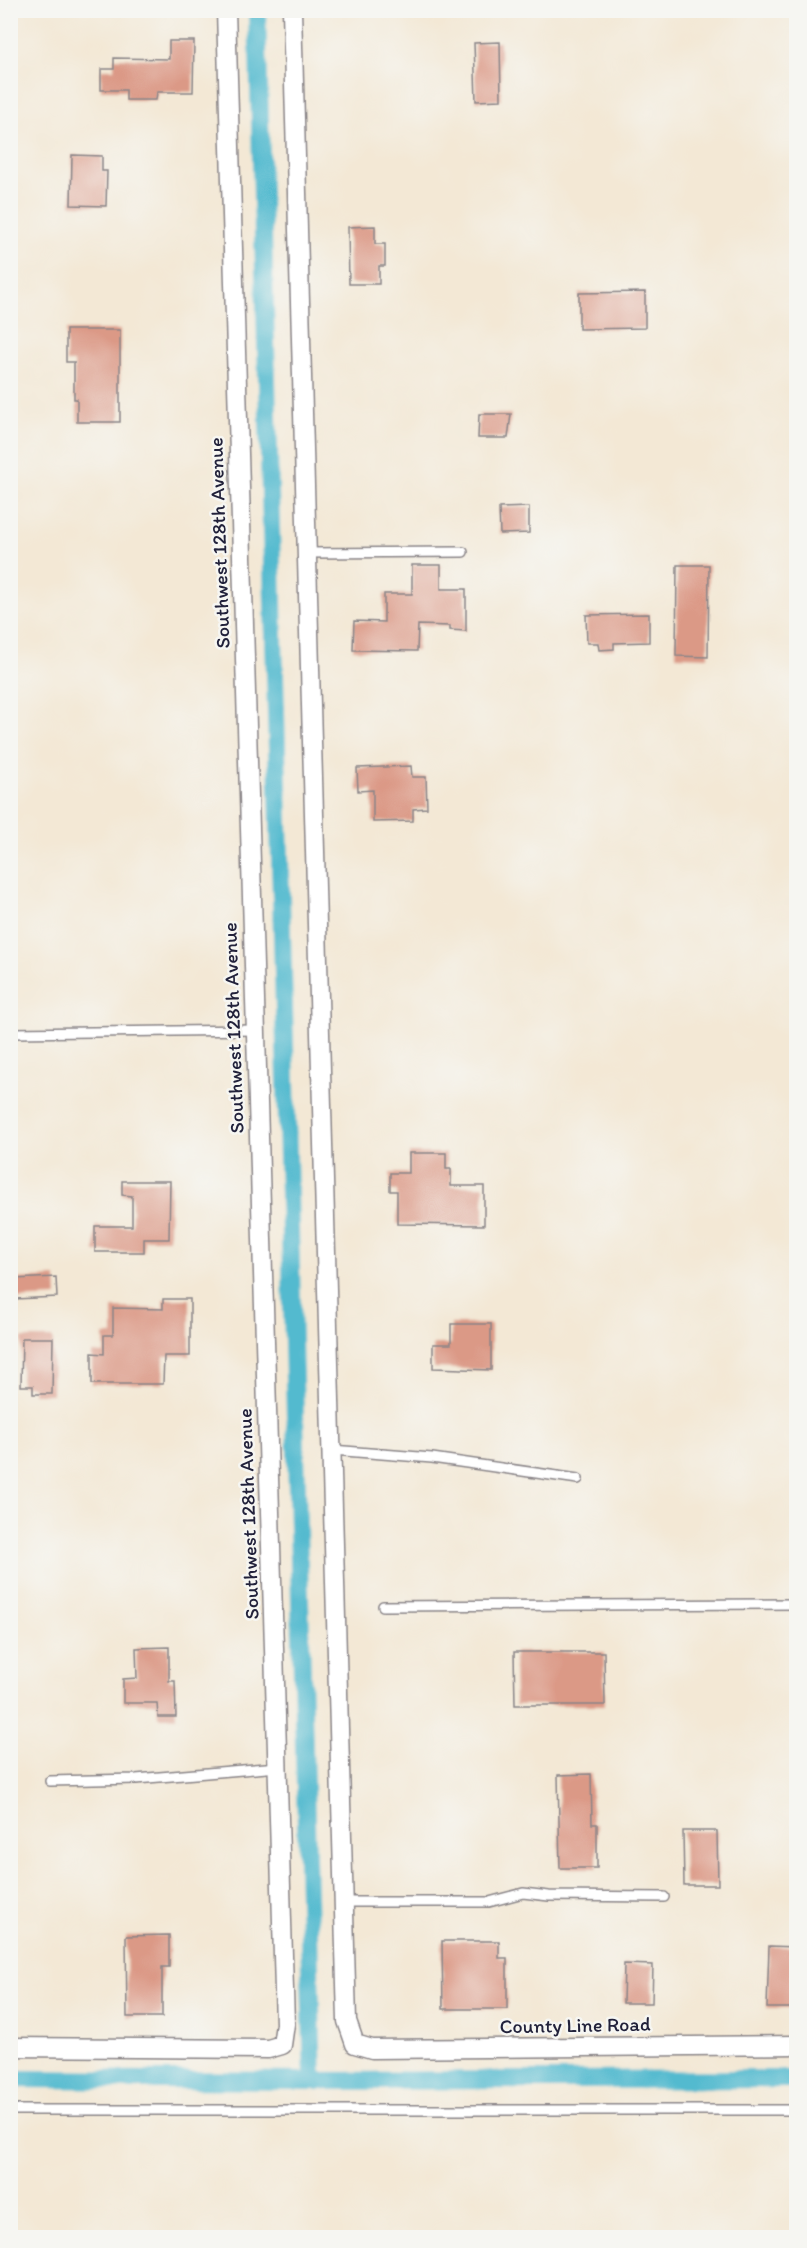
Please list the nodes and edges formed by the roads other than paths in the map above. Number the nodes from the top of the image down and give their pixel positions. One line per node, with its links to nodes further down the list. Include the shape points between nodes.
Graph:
1 (226, 10): 5 (street, Southwest 128th Avenue)
2 (292, 10): 4 (street)
3 (463, 552): 4 (lane)
4 (307, 554): 7 (street)
5 (256, 1030): 6 (lane); 11 (street, Southwest 128th Avenue)
6 (12, 1033)
7 (332, 1450): 8 (lane, via 432,1458); 14 (street)
8 (578, 1479)
9 (796, 1604): 10 (lane)
10 (383, 1606)
11 (278, 1767): 12 (lane, via 135,1779); 16 (street, Southwest 128th Avenue, via 285,2024 282,2045 268,2049)
12 (50, 1781)
13 (664, 1897): 14 (lane, via 522,1893 489,1902)
14 (344, 1902): 15 (street, County Line Road, via 347,2021 355,2044 372,2049)
15 (796, 2045)
16 (10, 2047)
17 (10, 2110): 18 (lane)
18 (796, 2110)

